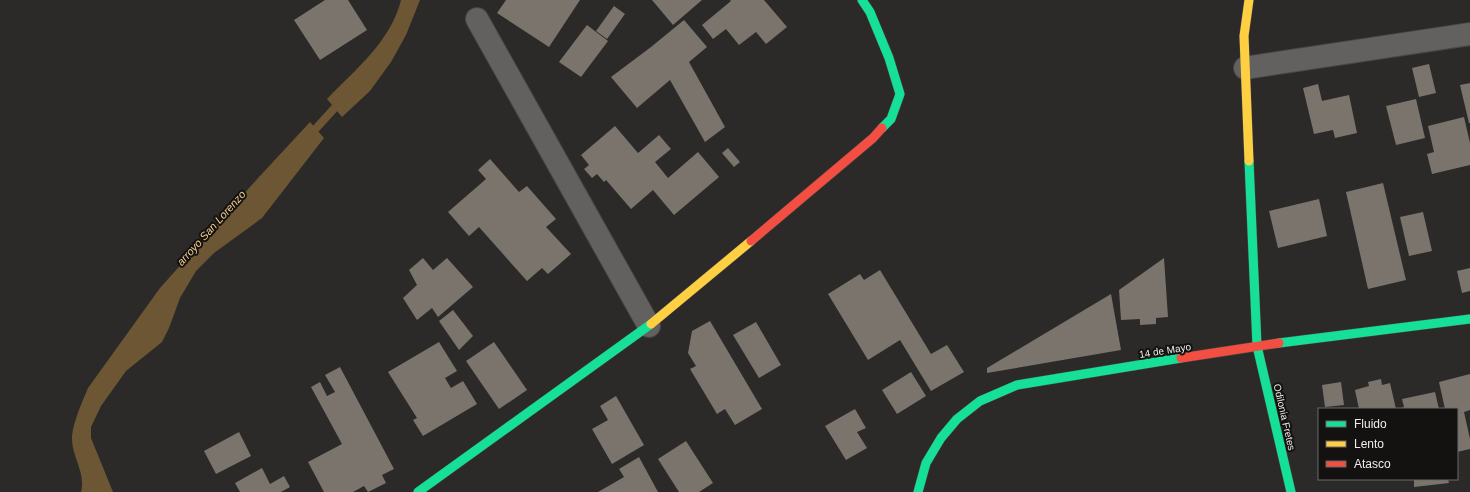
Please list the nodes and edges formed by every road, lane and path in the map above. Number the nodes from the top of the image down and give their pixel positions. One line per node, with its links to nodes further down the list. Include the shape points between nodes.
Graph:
1 (862, 0): 7 (street, via 870,12 889,58 900,94 891,120 862,148)
2 (1249, 0): 5 (street, Odilonia Fretes, via 1244,36)
3 (477, 19): 7 (street)
4 (1470, 34): 5 (street)
5 (1245, 68): 8 (street, Odilonia Fretes)
6 (1470, 319): 8 (street, 14 de Mayo)
7 (649, 326): 9 (street)
8 (1257, 346): 10 (street, 14 de Mayo, via 1017,385 980,401 957,419 941,438 926,463); 11 (street, Odilonia Fretes)
9 (418, 492)
10 (918, 492)
11 (1291, 492)

